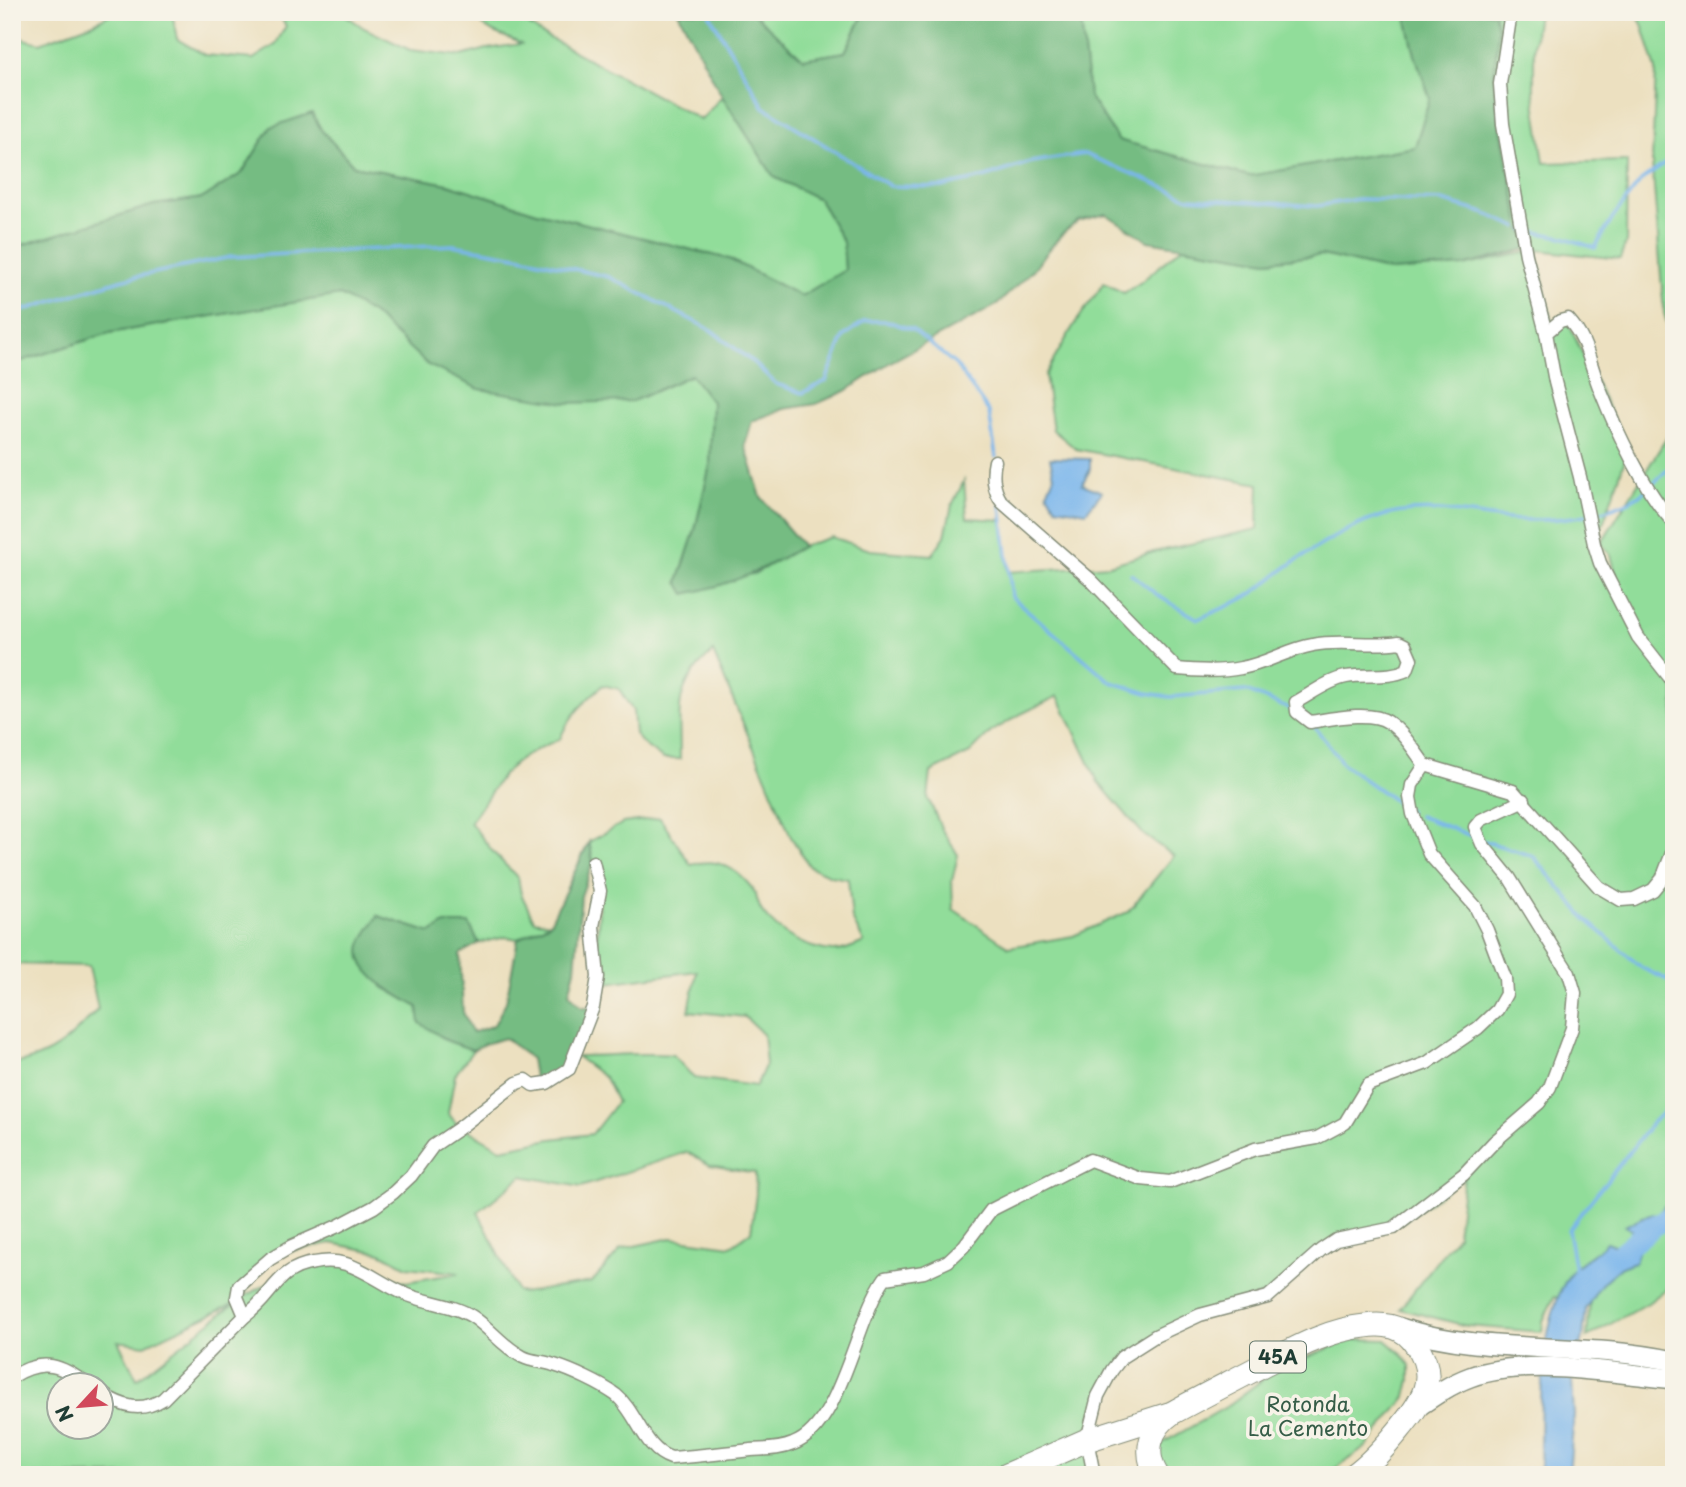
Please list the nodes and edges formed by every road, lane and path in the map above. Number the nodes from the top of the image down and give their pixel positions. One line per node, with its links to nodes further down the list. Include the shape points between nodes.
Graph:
1 (1511, 12): 2 (street, via 1501,76 1503,124 1526,256)
2 (1546, 333): 4 (street, via 1568,319 1580,333 1628,451); 5 (street, via 1600,563 1638,637)
3 (995, 461): 6 (street, via 1000,499 1091,580 1177,669 1241,668 1314,644 1405,645 1411,659 1407,670 1332,681 1296,702 1297,712 1310,722 1349,717 1385,720)
4 (1674, 523)
5 (1674, 683)
6 (1425, 765): 7 (street, via 1513,791); 10 (street, via 1412,785 1413,814 1429,854 1475,906 1488,930 1505,978 1506,994 1497,1010 1427,1063 1368,1085 1345,1123 1328,1134 1255,1149 1170,1182 1142,1179 1090,1160 995,1207 948,1261 924,1272 885,1278 872,1298 833,1400 817,1428 794,1444 665,1457 615,1394 568,1370 527,1359 469,1315 402,1293 343,1263 316,1262 285,1272)
7 (1524, 800): 8 (street, via 1599,887 1621,900 1634,900 1653,890); 19 (street, via 1480,820 1475,827 1521,895 1576,993 1572,1028 1550,1087 1464,1174 1394,1228 1336,1240 1268,1297 1200,1315 1122,1357 1098,1396)
8 (1674, 848)
9 (593, 862): 10 (street, via 600,891 593,926 598,977 593,1007 569,1069 547,1083 517,1083 433,1146 393,1193 270,1259 239,1286 237,1297)
10 (245, 1316): 16 (street, via 163,1399 137,1408)
11 (1392, 1326): 12 (main road, 45A, via 1471,1344 1588,1350); 17 (highway, via 1415,1342 1425,1363 1426,1385); 18 (highway, 45A, via 1365,1326 1309,1341)
12 (1674, 1361)
13 (71, 1372): 14 (street, via 41,1365)
14 (12, 1377)
15 (1674, 1379): 17 (main road, via 1584,1370 1503,1370 1444,1388)
16 (116, 1401)
17 (1419, 1406): 20 (highway)
18 (1171, 1413): 19 (highway, 45A); 23 (highway, 45A, via 1155,1429 1150,1444)
19 (1087, 1440): 21 (highway, 45A); 22 (street)
20 (1371, 1466): 24 (highway)
21 (1007, 1475)
22 (1094, 1475)
23 (1157, 1475)
24 (1354, 1475)

